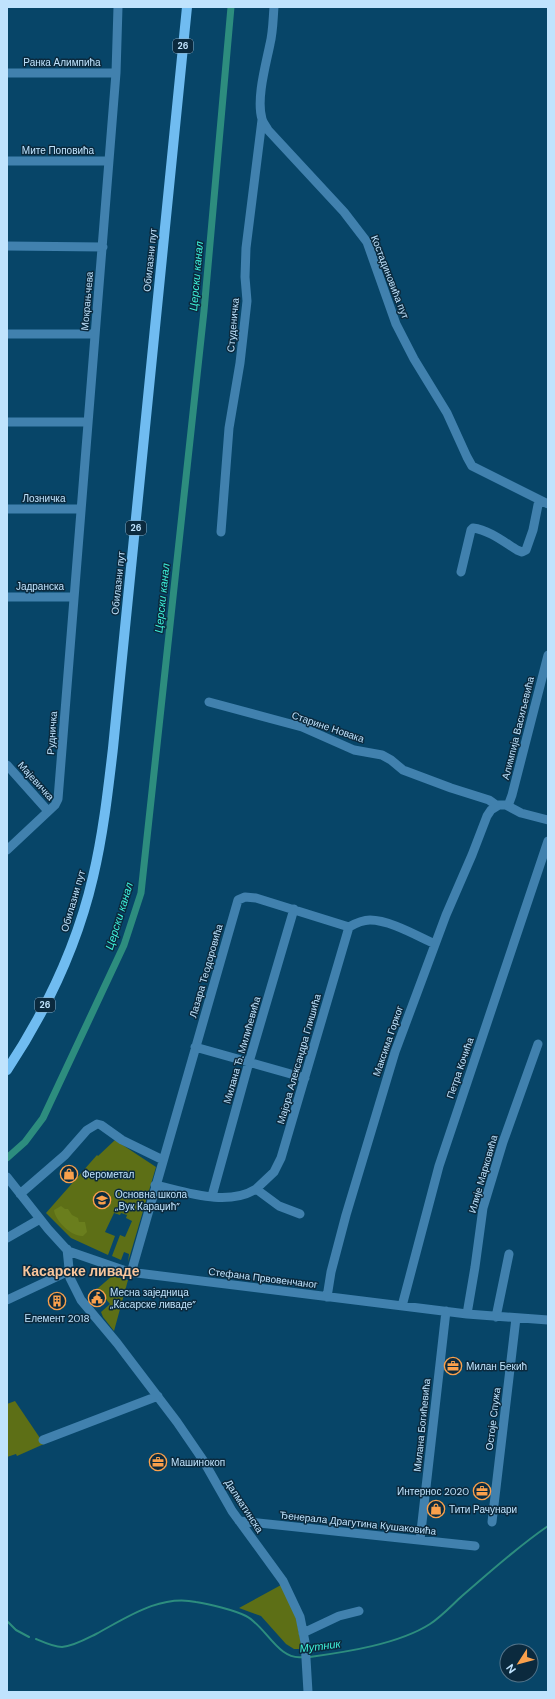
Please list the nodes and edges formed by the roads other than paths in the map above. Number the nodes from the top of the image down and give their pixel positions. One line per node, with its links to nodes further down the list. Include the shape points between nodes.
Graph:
1 (118, 7): 5 (street, Мокрањчева)
2 (187, 7): 37 (main road, Обилазни пут / 26, via 114,748 102,832 88,898 70,952 44,1008)
3 (274, 7): 6 (street, via 261,94)
4 (7, 73): 5 (street, Ранка Алимпића)
5 (116, 73): 8 (street, Мокрањчева)
6 (262, 120): 15 (street, Костадиновића пут, via 268,130 344,212 367,242 396,324 447,413 472,466); 19 (street, Студеничка, via 246,248 247,301 229,428)
7 (7, 161): 8 (street, Мите Поповића)
8 (109, 161): 10 (street, Мокрањчева)
9 (7, 246): 10 (street)
10 (103, 247): 12 (street, Мокрањчева)
11 (7, 334): 12 (street)
12 (96, 334): 14 (street, Мокрањчева)
13 (7, 422): 14 (street)
14 (88, 422): 18 (street, Мокрањчева)
15 (539, 500): 16 (street, Костадиновића пут); 20 (street, via 526,550 517,550 473,528 470,530)
16 (548, 504)
17 (7, 509): 18 (street, Лозничка)
18 (81, 509): 22 (street, Мокрањчева)
19 (221, 532)
20 (461, 572)
21 (7, 597): 22 (street, Јадранска)
22 (73, 597): 27 (street, Рудничка, via 58,799)
23 (548, 655): 26 (street, Алимпија Васиљевића, via 512,795)
24 (209, 702): 26 (street, Старине Новака, via 302,727 354,750 382,755 403,770)
25 (7, 765): 27 (street, Мајевичка)
26 (504, 805): 28 (street, Старине Новака, via 521,813); 33 (street, Максима Горког, via 491,810 486,816)
27 (48, 811): 30 (street, Рудничка)
28 (548, 820)
29 (548, 841): 54 (street, Петра Кочића, via 440,1166)
30 (7, 850)
31 (294, 910): 32 (street, Лазара Теодоровића); 35 (street, Лазара Теодоровића, via 256,898 245,897 238,900); 36 (street, Милана Ђ. Милићевића)
32 (349, 927): 33 (street, via 362,921 375,920); 38 (street, Мајора Александра Глишића)
33 (435, 944): 52 (street, Максима Горког, via 377,1112 337,1248)
34 (538, 1044): 56 (street, Илије Марковића, via 503,1142 483,1208)
35 (195, 1047): 36 (street); 39 (street, Лазара Теодоровића)
36 (249, 1062): 38 (street); 44 (street, Милана Ђ. Милићевића)
37 (7, 1070)
38 (305, 1078): 42 (street, Мајора Александра Глишића, via 277,1167)
39 (163, 1160): 41 (street, Лазара Теодоровића); 43 (street, via 97,1124 87,1130 58,1162)
40 (9, 1180): 43 (street, Стефана Првовенчаног)
41 (155, 1185): 44 (street); 51 (street, Лазара Теодоровића)
42 (256, 1189): 44 (street, via 242,1195); 45 (street, via 280,1206)
43 (20, 1194): 46 (street, Стефана Првовенчаног)
44 (212, 1196)
45 (300, 1214)
46 (40, 1219): 47 (street); 48 (street, Стефана Првовенчаног)
47 (7, 1238)
48 (66, 1249): 50 (street, Далматинска); 51 (street, Стефана Првовенчаног)
49 (509, 1254): 57 (street)
50 (69, 1271): 53 (street); 60 (street, Далматинска, via 73,1286 81,1300)
51 (131, 1272): 52 (street, Стефана Првовенчаног)
52 (327, 1297): 54 (street, Стефана Првовенчаног)
53 (7, 1300)
54 (402, 1306): 55 (street, Стефана Првовенчаног)
55 (446, 1311): 56 (street, Стефана Првовенчаног); 64 (street, Милана Богићевића)
56 (467, 1314): 57 (street, Стефана Првовенчаног)
57 (496, 1317): 58 (street, Стефана Првовенчаног)
58 (516, 1318): 59 (street, Стефана Првовенчаног); 63 (street, Остоје Спужа)
59 (548, 1320)
60 (158, 1396): 61 (street); 62 (street, Далматинска, via 203,1460)
61 (44, 1440)
62 (239, 1521): 64 (street, Ђенерала Драгутина Кушаковића); 67 (street, Далматинска, via 283,1581 300,1617)
63 (492, 1522)
64 (420, 1540): 65 (street, Ђенерала Драгутина Кушаковића)
65 (474, 1546)
66 (359, 1611): 67 (street, via 339,1616)
67 (303, 1633): 68 (street, Далматинска)
68 (308, 1692)

